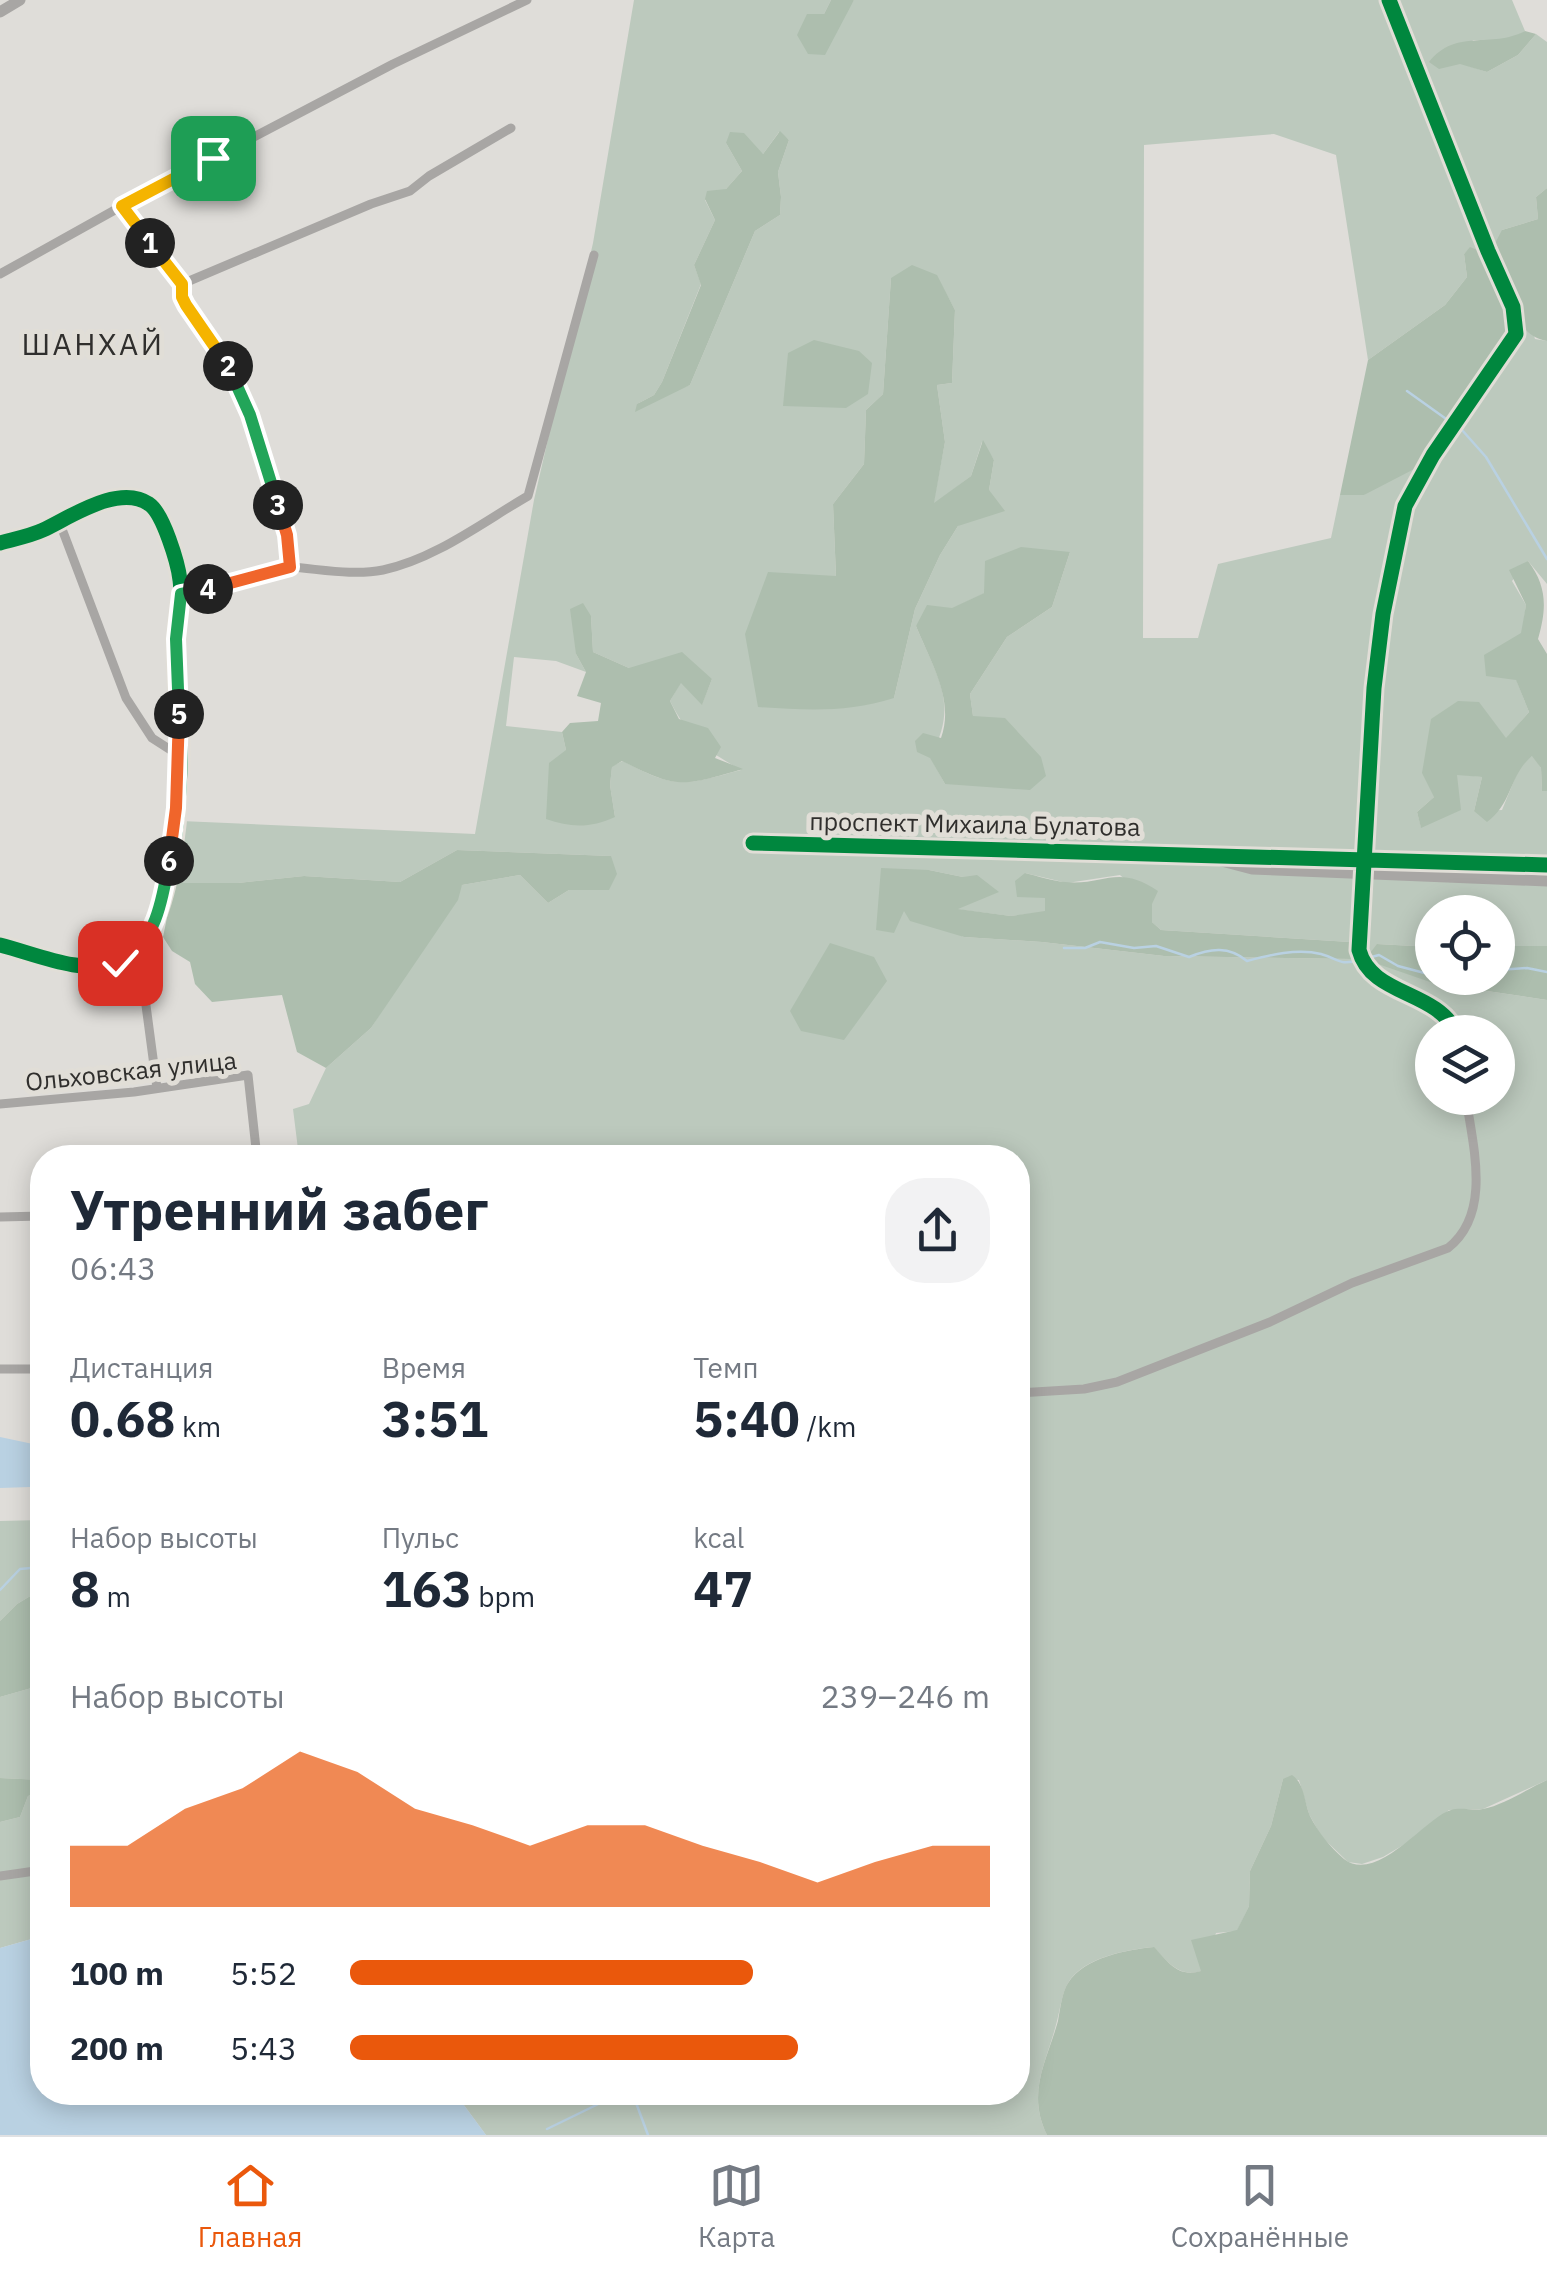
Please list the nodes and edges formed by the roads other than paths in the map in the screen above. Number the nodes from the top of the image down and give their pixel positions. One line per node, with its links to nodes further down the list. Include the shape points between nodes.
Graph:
1 (20, 0): 4 (street)
2 (527, 0): 6 (street)
3 (1389, 0): 17 (street, via 1513,306 1516,334 1405,506 1374,688)
4 (0, 12)
5 (511, 128): 9 (street, via 399,196)
6 (122, 206): 8 (street); 9 (street)
7 (594, 255): 12 (street, via 528,496 401,564 368,572)
8 (0, 274)
9 (182, 284): 12 (street, via 182,297 230,370 250,415 287,535)
10 (59, 521): 11 (street); 13 (street, via 102,502 146,502 164,528); 14 (street, via 126,698 152,738)
11 (0, 544)
12 (290, 567): 13 (street)
13 (181, 594): 14 (street)
14 (180, 756): 22 (street, via 160,906)
15 (753, 843): 16 (street, проспект Михаила Булатова)
16 (1196, 854): 17 (street, проспект Михаила Булатова); 19 (street, проспект Михаила Булатова, via 1252,870)
17 (1364, 858): 18 (street, проспект Михаила Булатова); 19 (street)
18 (1547, 864)
19 (1362, 875): 20 (street, проспект Михаила Булатова); 23 (street, via 1360,950 1367,970)
20 (1547, 882)
21 (0, 944): 22 (street, via 76,964 102,966)
22 (134, 956): 24 (street)
23 (1445, 1015)
24 (157, 1088): 25 (street, Ольховская улица); 27 (street, Ольховская улица, via 248,1074)
25 (0, 1104)
26 (1468, 1115): 32 (street, via 1474,1213 1448,1248 1117,1382)
27 (256, 1145)
28 (30, 1216): 29 (street)
29 (0, 1217)
30 (0, 1369): 31 (street)
31 (30, 1369)
32 (1030, 1393)
33 (30, 1872): 34 (street)
34 (0, 1876)

